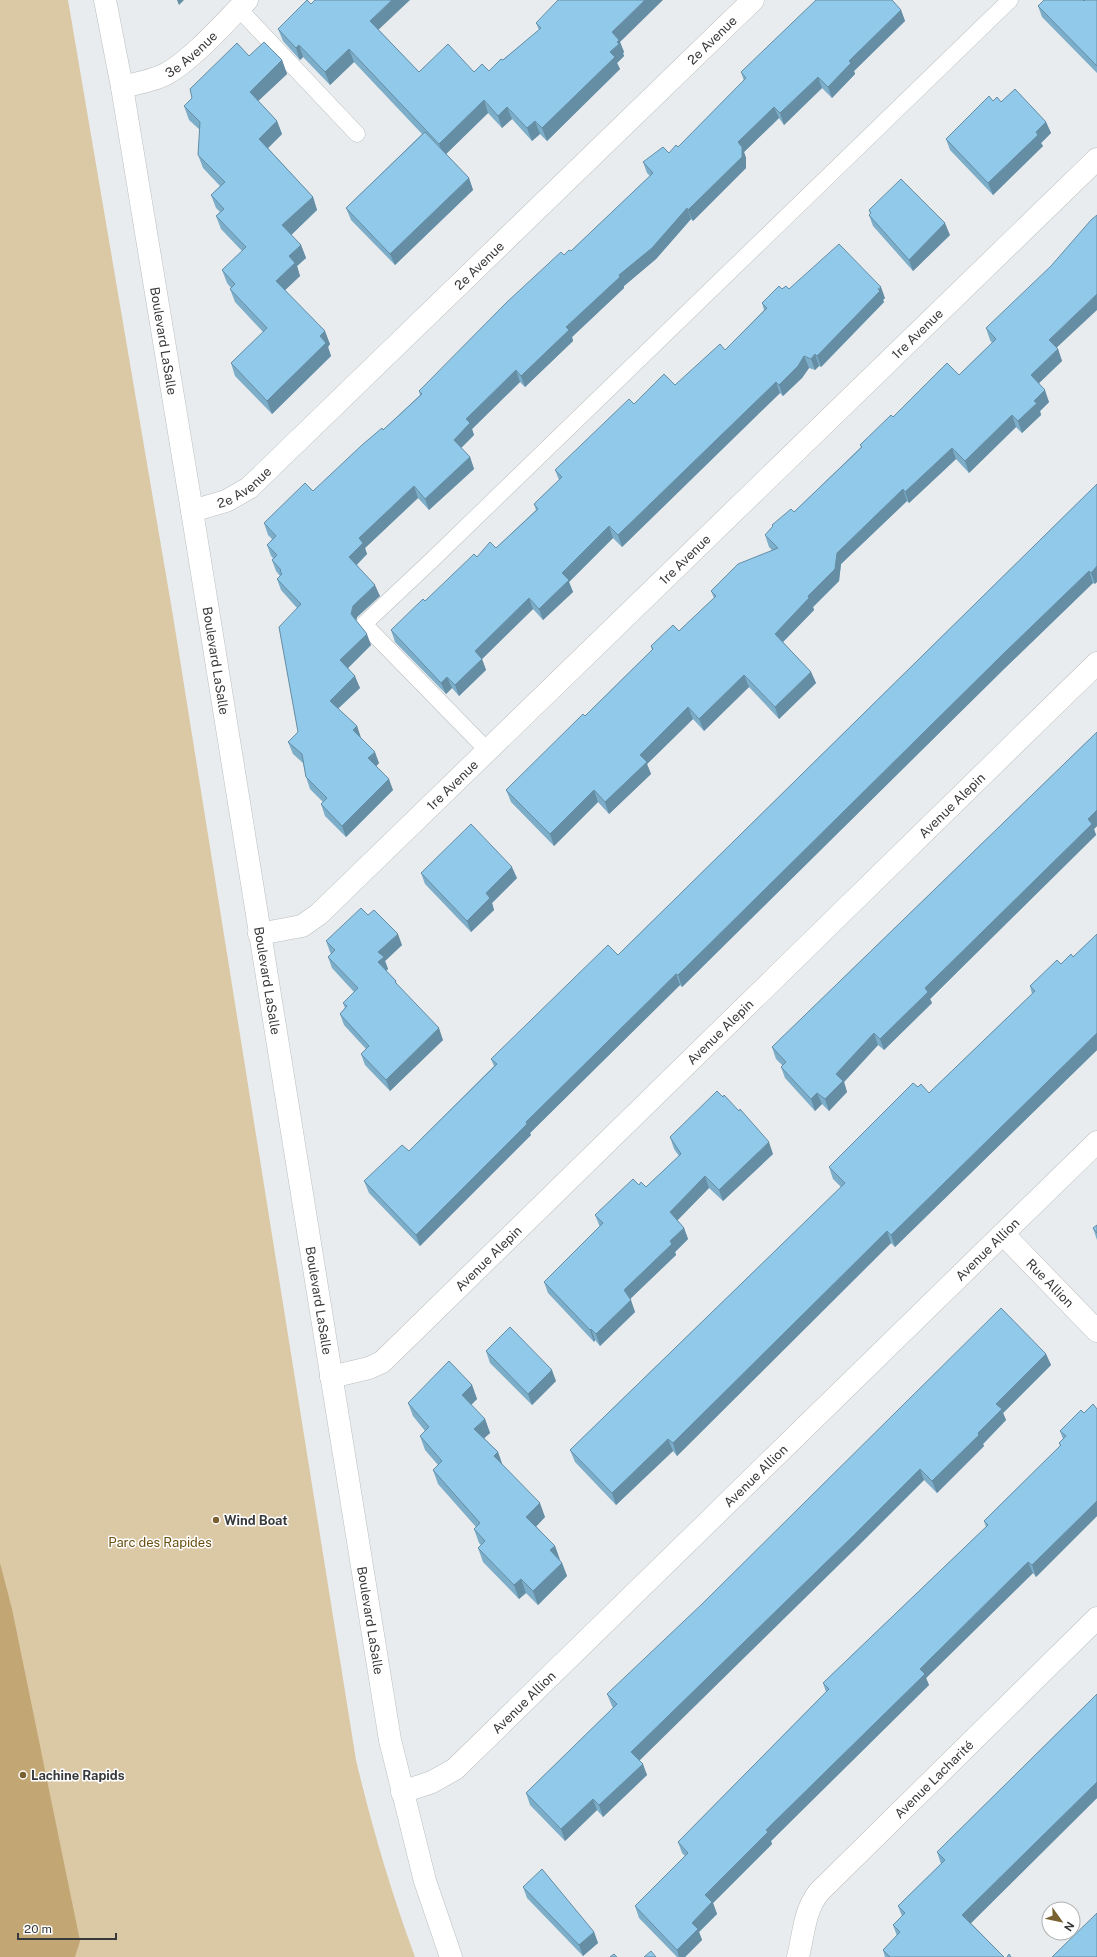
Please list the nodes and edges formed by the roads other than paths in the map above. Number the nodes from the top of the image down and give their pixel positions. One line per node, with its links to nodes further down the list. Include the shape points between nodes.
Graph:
1 (105, 0): 5 (street, Boulevard LaSalle)
2 (753, 0): 8 (street, 2e Avenue, via 249,488 226,501)
3 (1010, 0): 10 (lane, via 364,624)
4 (243, 4): 5 (street, 3e Avenue, via 179,66 152,80); 6 (lane)
5 (122, 86): 8 (street, Boulevard LaSalle)
6 (357, 134)
7 (1097, 160): 10 (street, 1re Avenue)
8 (192, 511): 11 (street, Boulevard LaSalle)
9 (1097, 663): 15 (street, Avenue Alepin, via 382,1362 369,1368)
10 (487, 750): 11 (street, 1re Avenue, via 311,921 290,929)
11 (259, 934): 15 (street, Boulevard LaSalle)
12 (1097, 1142): 13 (street, Avenue Allion)
13 (1003, 1234): 14 (street, Rue Allion); 17 (street, Avenue Allion, via 455,1769 432,1782)
14 (1097, 1331)
15 (331, 1377): 17 (street, Boulevard LaSalle, via 390,1740)
16 (1097, 1618): 19 (street, Avenue Lacharité, via 819,1892 807,1913)
17 (402, 1792): 18 (street, Boulevard LaSalle, via 424,1881)
18 (451, 1957)
19 (798, 1957)

